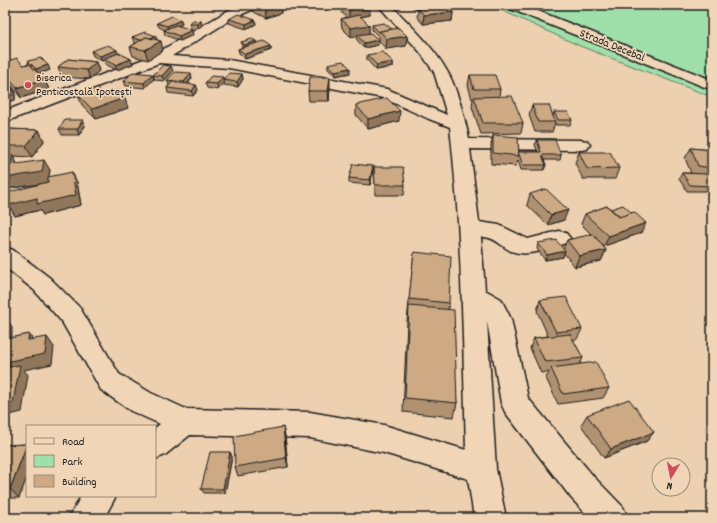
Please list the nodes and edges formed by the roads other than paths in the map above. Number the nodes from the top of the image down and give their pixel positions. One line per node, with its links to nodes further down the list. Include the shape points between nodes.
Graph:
1 (253, 5): 4 (street)
2 (384, 5): 8 (street, via 419,43 441,72)
3 (512, 5): 6 (street, Strada Decebal)
4 (230, 9): 5 (street)
5 (157, 59): 7 (street); 8 (street, via 229,64 388,94)
6 (712, 85)
7 (5, 117)
8 (458, 124): 9 (street)
9 (460, 144): 10 (street); 11 (street)
10 (581, 146)
11 (469, 229): 12 (street, via 492,230 518,245 528,247); 14 (street)
12 (559, 238)
13 (5, 255): 15 (street, via 42,284 71,315 110,382 141,402)
14 (474, 294): 17 (street); 21 (street, via 494,306 499,319 515,404 583,488)
15 (185, 422): 16 (street); 17 (street, via 310,425 384,439)
16 (156, 444)
17 (481, 469): 20 (street)
18 (99, 497): 19 (street)
19 (85, 518)
20 (490, 518)
21 (612, 518)

